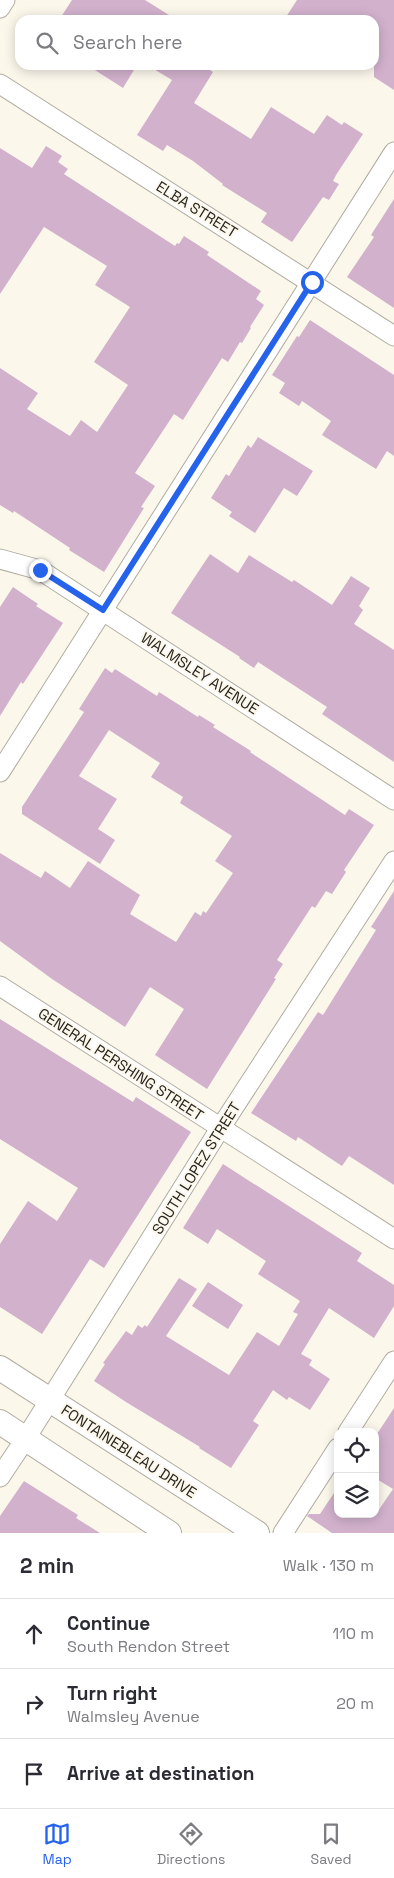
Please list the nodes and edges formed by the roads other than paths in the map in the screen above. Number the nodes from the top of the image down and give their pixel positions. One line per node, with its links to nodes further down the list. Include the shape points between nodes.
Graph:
1 (5, 0): 2 (street)
2 (0, 8)
3 (0, 84): 5 (street, ELBA STREET)
4 (394, 152): 5 (street)
5 (312, 282): 6 (street, ELBA STREET); 8 (street)
6 (394, 336)
7 (0, 559): 8 (street, WALMSLEY AVENUE, via 40,570)
8 (103, 610): 9 (street); 10 (street, WALMSLEY AVENUE)
9 (0, 772)
10 (394, 800)
11 (394, 861): 13 (street, SOUTH LOPEZ STREET)
12 (0, 986): 13 (street, GENERAL PERSHING STREET)
13 (221, 1127): 14 (street, GENERAL PERSHING STREET); 17 (street, SOUTH LOPEZ STREET)
14 (394, 1238)
15 (394, 1361): 19 (street)
16 (0, 1368): 17 (street, FONTAINEBLEAU DRIVE)
17 (50, 1400): 20 (street, SOUTH LOPEZ STREET); 24 (street, FONTAINEBLEAU DRIVE)
18 (0, 1422): 20 (street)
19 (351, 1428)
20 (26, 1438): 22 (street, SOUTH LOPEZ STREET); 23 (street)
21 (334, 1454): 25 (street)
22 (0, 1476)
23 (169, 1533)
24 (257, 1533)
25 (283, 1533)

